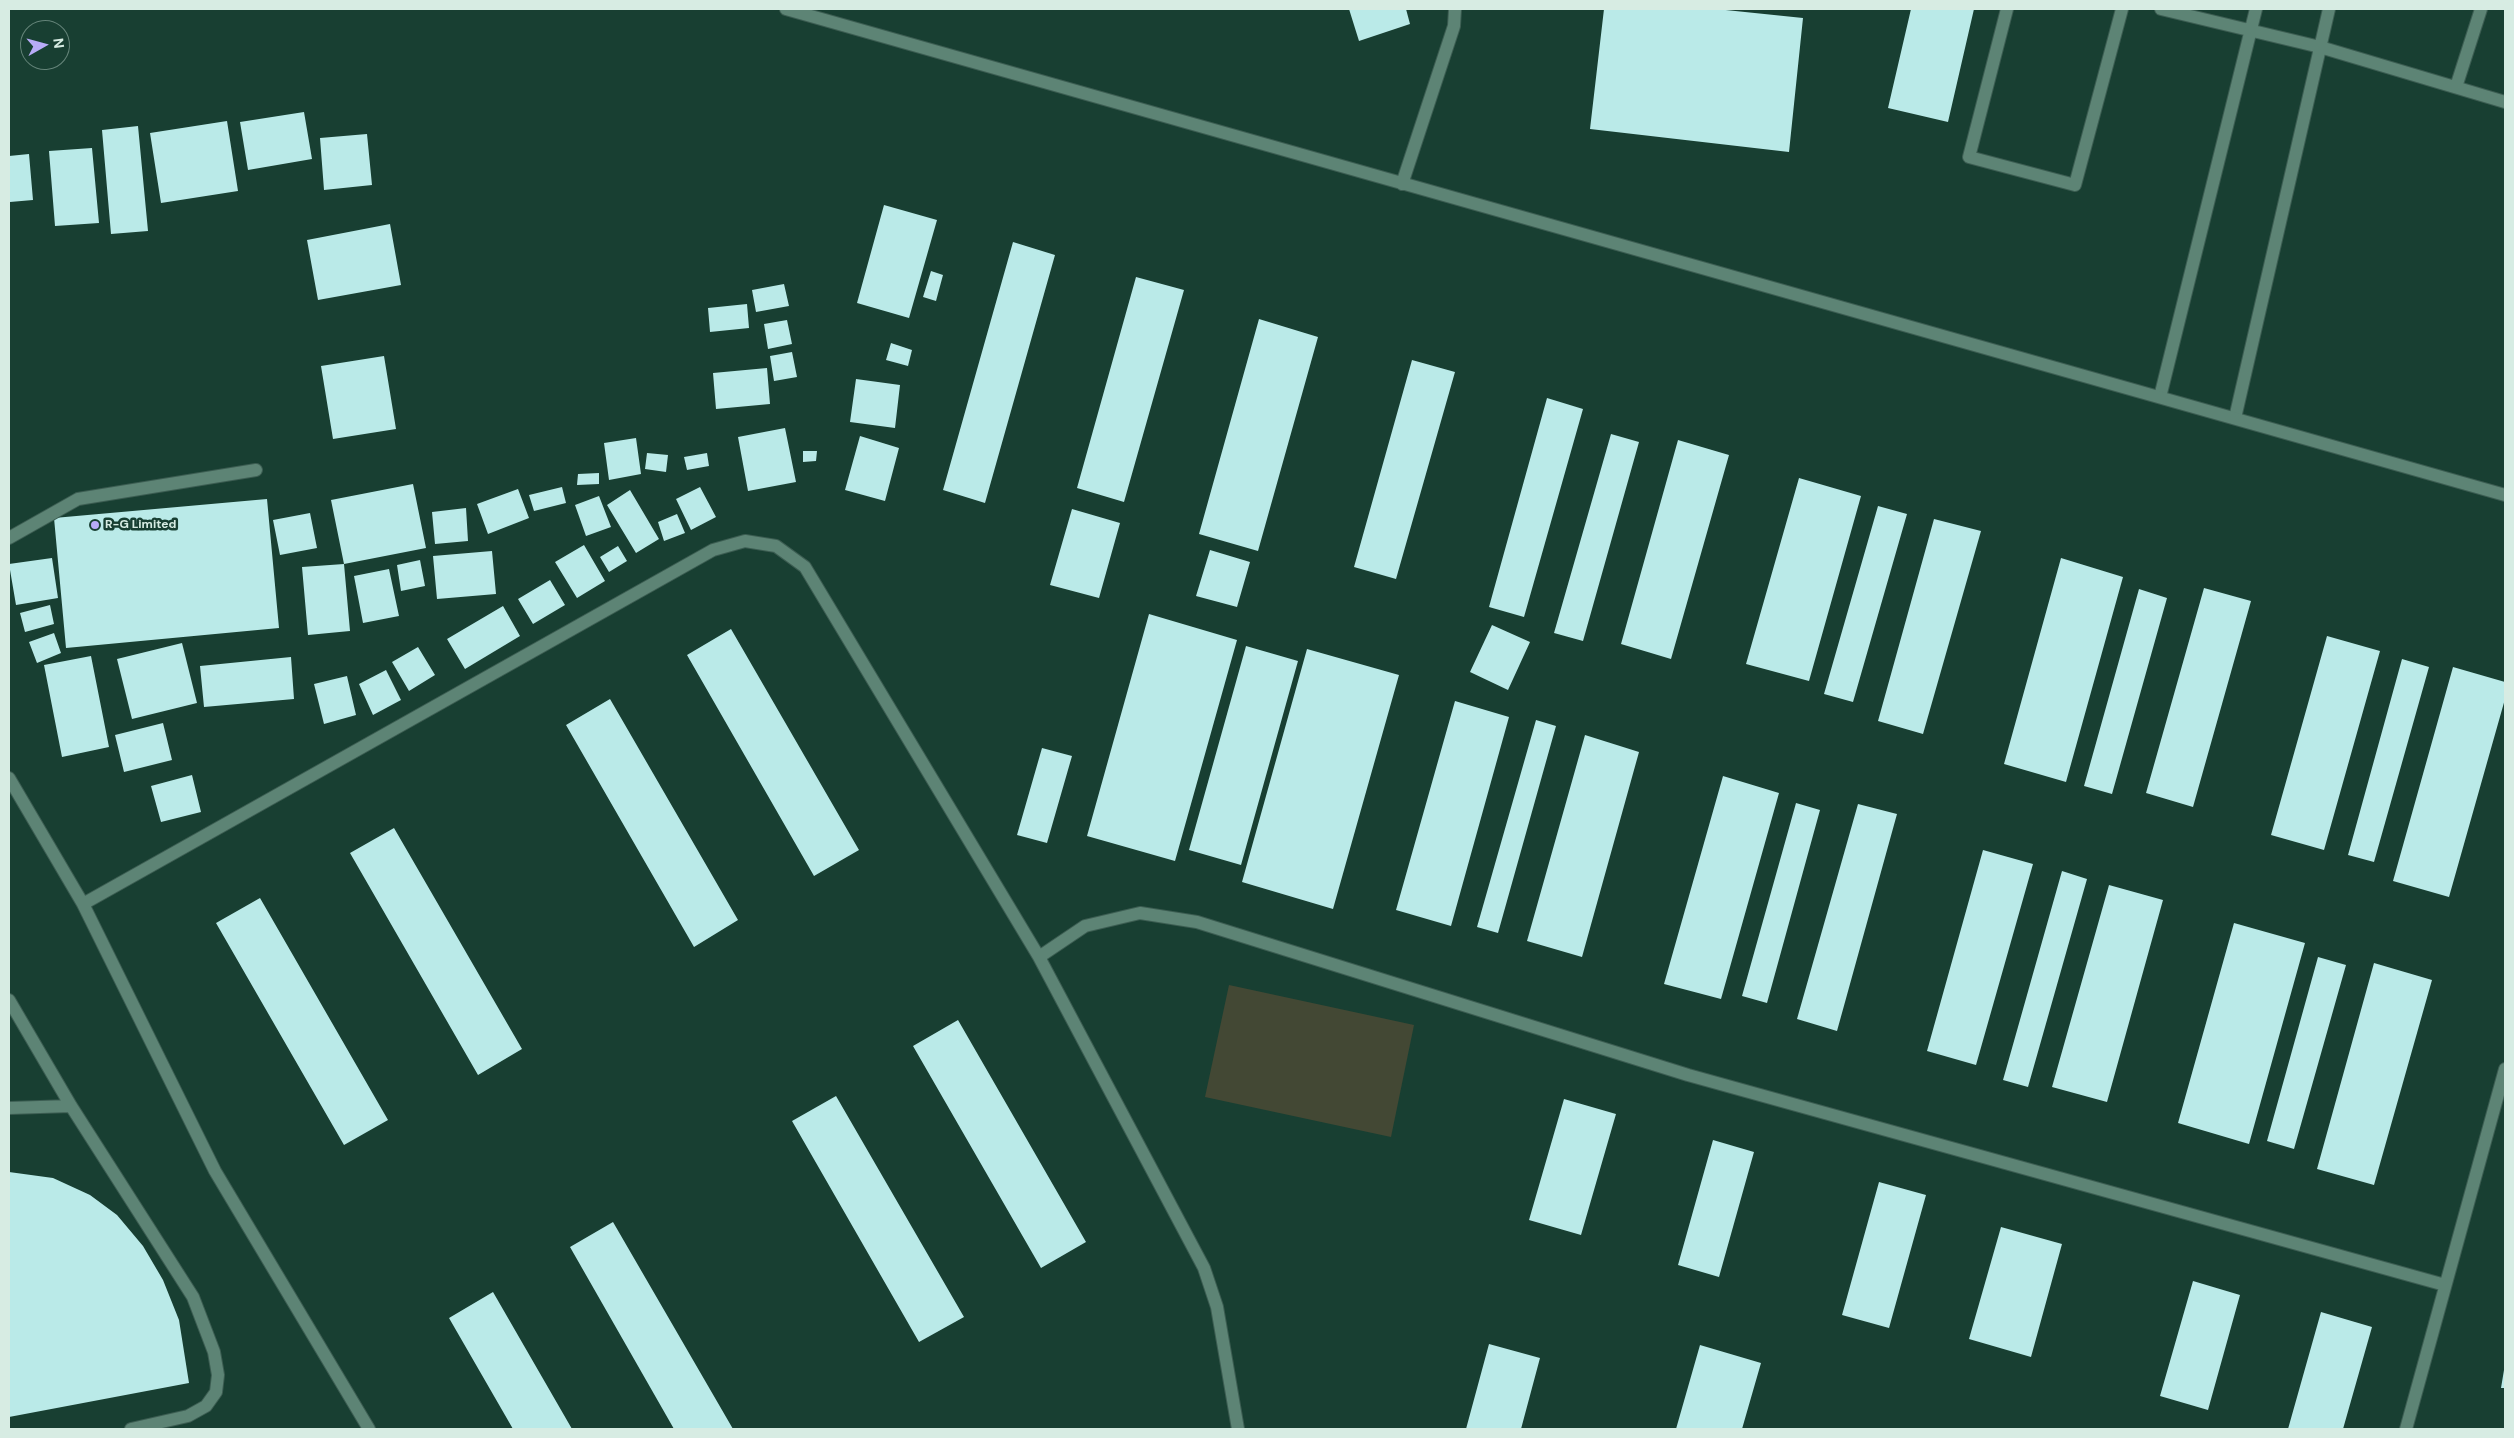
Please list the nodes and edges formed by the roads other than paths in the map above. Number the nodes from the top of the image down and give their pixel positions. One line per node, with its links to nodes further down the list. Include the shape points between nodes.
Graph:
1 (786, 9): 13 (street)
2 (1455, 9): 13 (street, via 1454,26)
3 (2007, 9): 4 (street, via 1969,156 2075,185)
4 (2122, 9)
5 (2161, 9): 9 (street)
6 (2256, 9): 9 (street)
7 (2329, 9): 10 (street)
8 (2481, 9): 11 (street)
9 (2250, 31): 10 (street); 14 (street)
10 (2320, 47): 11 (street); 15 (street)
11 (2456, 87): 12 (street)
12 (2505, 102)
13 (1402, 184): 14 (street)
14 (2160, 398): 15 (street)
15 (2235, 418): 17 (street)
16 (256, 470): 18 (street, via 78,499)
17 (2505, 495)
18 (9, 538)
19 (9, 778): 20 (street)
20 (83, 904): 21 (street, via 713,550 745,541 776,546 805,568); 28 (street, via 215,1171)
21 (1039, 957): 26 (street, via 1085,926 1140,913 1197,922 1688,1075); 29 (street, via 1204,1268 1217,1307)
22 (9, 1000): 24 (street)
23 (2505, 1069): 26 (street)
24 (71, 1106): 25 (street); 27 (street, via 193,1297 207,1328 217,1368 216,1392 206,1406 188,1416)
25 (9, 1108)
26 (2445, 1285): 30 (street)
27 (130, 1429)
28 (369, 1429)
29 (1238, 1429)
30 (2406, 1429)

